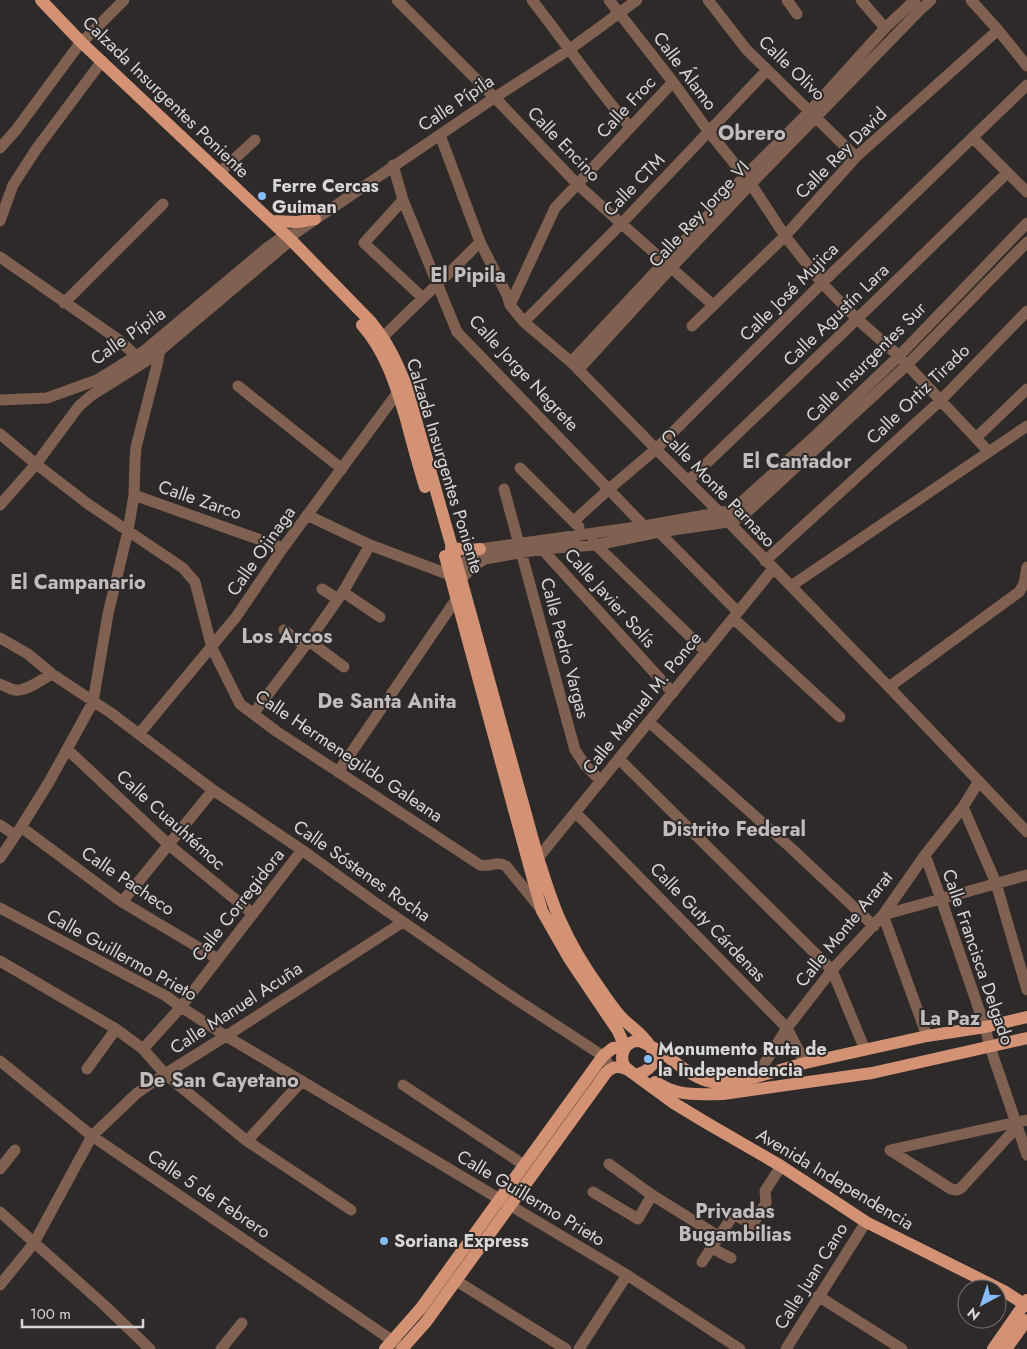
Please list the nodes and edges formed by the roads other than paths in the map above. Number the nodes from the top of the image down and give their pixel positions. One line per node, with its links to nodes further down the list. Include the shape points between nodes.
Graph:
1 (30, 0): 18 (main road, Calzada Insurgentes Poniente)
2 (41, 0): 18 (main road, Calzada Insurgentes Poniente)
3 (124, 0): 18 (street)
4 (397, 0): 25 (street, Calle Encino)
5 (532, 0): 19 (street)
6 (609, 0): 14 (street, Calle Álamo)
7 (637, 0): 14 (street, Calle Pípila)
8 (708, 0): 22 (street, Calle Olivo, via 746,49)
9 (786, 0): 15 (street)
10 (861, 0): 16 (street)
11 (915, 0): 16 (street, Calle Rey Jorge VI)
12 (931, 0): 26 (street, Calle Rey Jorge VI)
13 (971, 0): 17 (street)
14 (618, 12): 19 (street, Calle Pípila); 23 (street, Calle Álamo)
15 (797, 14)
16 (886, 28): 26 (street, Calle Rey Jorge VI)
17 (998, 30): 21 (street); 33 (street, Calle Rey David)
18 (80, 44): 20 (main road, Calzada Insurgentes Poniente); 32 (street)
19 (570, 49): 25 (street, Calle Pípila); 27 (street)
20 (101, 64): 35 (main road, Calzada Insurgentes Poniente); 42 (main road, Calzada Insurgentes Poniente); 44 (street, via 42,140 14,185)
21 (1027, 66)
22 (767, 70): 26 (street, Calle Olivo); 28 (street, Calle CTM)
23 (673, 82): 27 (street, Calle Froc); 28 (street, Calle Álamo)
24 (1027, 85): 30 (street, Calle José Mujica)
25 (494, 98): 29 (street, Calle Pípila); 38 (street, Calle Encino)
26 (813, 114): 33 (street, Calle Olivo); 37 (street, Calle Rey Jorge VI)
27 (630, 127): 38 (street, Calle Froc)
28 (708, 132): 37 (street, Calle Álamo); 47 (street, Calle CTM)
29 (440, 135): 34 (street, Calle Pípila); 50 (street, Calle Monte Parnaso)
30 (973, 138): 36 (street); 54 (street, Calle José Mujica)
31 (256, 140): 35 (street)
32 (0, 148)
33 (856, 157): 48 (street, Calle Rey David)
34 (393, 165): 40 (street, Calle Jorge Negrete); 43 (street, Calle Pípila)
35 (220, 172): 42 (main road, Calzada Insurgentes Poniente)
36 (1007, 173): 39 (street); 62 (street, Calle Agustín Lara)
37 (748, 180): 48 (street, Calle Álamo); 53 (street, Calle Rey Jorge VI)
38 (578, 185): 47 (street, Calle Encino); 60 (street, Calle Froc, via 555,208)
39 (1027, 192)
40 (403, 200): 55 (street, Calle Jorge Negrete); 56 (street, via 364,243)
41 (163, 204): 58 (street)
42 (250, 206): 45 (main road, Calzada Insurgentes Poniente); 49 (main road, Calzada Insurgentes Poniente)
43 (315, 219): 45 (main road); 49 (street, Calle Pípila)
44 (0, 220)
45 (271, 221): 49 (main road, Calzada Insurgentes Poniente)
46 (1027, 223): 69 (street, Calle Insurgentes Sur)
47 (621, 224): 53 (street, Calle Encino); 63 (street, Calle CTM)
48 (785, 236): 54 (street, Calle Álamo); 59 (street, Calle Rey David)
49 (287, 238): 57 (main road, Calzada Insurgentes Poniente); 65 (street, Calle Pípila); 67 (street, Calle Pípila)
50 (480, 242): 55 (street); 60 (street, Calle Monte Parnaso)
51 (1027, 242): 70 (street)
52 (0, 257): 58 (street)
53 (668, 265): 59 (street, Calle Encino); 71 (street, Calle Rey Jorge VI)
54 (822, 283): 62 (street, Calle Álamo); 82 (street, Calle José Mujica)
55 (438, 285): 56 (street); 89 (street, Calle Jorge Negrete, via 458,332)
56 (423, 298): 66 (street)
57 (343, 299): 66 (main road, Calzada Insurgentes Poniente, via 371,322); 73 (main road, Calzada Insurgentes Poniente, via 370,333)
58 (64, 303): 68 (street, via 119,340)
59 (713, 305): 64 (street, Calle Rey David)
60 (510, 306): 63 (street, Calle Monte Parnaso)
61 (1027, 311): 77 (street, Calle Ortiz Tirado)
62 (857, 320): 69 (street, Calle Álamo); 87 (street, Calle Agustín Lara)
63 (524, 322): 71 (street, Calle Monte Parnaso)
64 (692, 326)
65 (163, 335): 67 (street); 68 (street, Calle Pípila)
66 (383, 337): 73 (main road, Calzada Insurgentes Poniente, via 395,358)
67 (161, 350): 78 (street, Calle Pípila); 90 (street, via 136,447)
68 (136, 356): 75 (street, Calle Pípila, via 97,380)
69 (899, 356): 70 (street, Calle Álamo); 92 (street, Calle Insurgentes Sur, via 737,506)
70 (907, 365): 77 (street, Calle Álamo); 95 (street, via 744,514)
71 (575, 366): 82 (street, Calle Monte Parnaso)
72 (238, 386): 86 (street)
73 (402, 388): 86 (street, Calle Ojinaga); 103 (main road, Calzada Insurgentes Poniente); 109 (main road, Calzada Insurgentes Poniente)
74 (1027, 389): 81 (street)
75 (65, 391): 76 (street, Calle Pípila, via 47,398); 78 (street, via 78,397)
76 (0, 400)
77 (940, 401): 81 (street, Calle Álamo); 107 (street, Calle Ortiz Tirado)
78 (79, 406): 84 (street, Calle Pípila)
79 (1027, 426): 83 (street)
80 (0, 434): 84 (street, Calle Hermenegildo Galeana)
81 (976, 438): 83 (street, Calle Álamo)
82 (656, 449): 87 (street, Calle Monte Parnaso); 89 (street, Calle José Mujica)
83 (988, 452): 110 (street)
84 (36, 464): 91 (street, Calle Pípila); 97 (street, Calle Hermenegildo Galeana)
85 (520, 468): 94 (street)
86 (342, 469): 93 (street, Calle Ojinaga)
87 (688, 481): 92 (street, Calle Monte Parnaso)
88 (504, 489): 105 (street, Calle Pedro Vargas)
89 (609, 489): 94 (street, Calle José Mujica); 96 (street, Calle Jorge Negrete)
90 (134, 495): 97 (street); 102 (street, Calle Zarco)
91 (0, 505)
92 (719, 512): 95 (street, Calle Monte Parnaso); 96 (street, Calle Insurgentes Sur)
93 (307, 515): 100 (street); 102 (street, Calle Ojinaga)
94 (574, 521): 99 (street)
95 (728, 522): 98 (street); 107 (street, Calle Monte Parnaso)
96 (644, 526): 99 (street, Calle Insurgentes Sur)
97 (128, 531): 119 (street, Calle Hermenegildo Galeana, via 183,568 195,582); 126 (street, via 108,614)
98 (659, 532): 101 (street); 114 (street)
99 (585, 534): 101 (street); 105 (street, Calle Insurgentes Sur)
100 (370, 545): 109 (street); 113 (street)
101 (596, 545): 106 (street); 120 (street)
102 (283, 548): 119 (street, Calle Ojinaga)
103 (451, 548): 104 (main road); 109 (main road, Calzada Insurgentes Poniente)
104 (480, 549): 105 (street); 109 (street)
105 (520, 549): 106 (street); 109 (street, via 485,559); 134 (street, Calle Pedro Vargas, via 575,750 584,765)
106 (542, 549): 125 (street, Calle Javier Solís)
107 (769, 565): 110 (street, Calle Monte Parnaso); 114 (street, Calle Manuel M. Ponce)
108 (1027, 567): 111 (street)
109 (456, 582): 133 (street); 146 (main road, Calzada Insurgentes Poniente); 152 (main road, Calzada Insurgentes Poniente)
110 (791, 586): 124 (street, Calle Monte Parnaso)
111 (1026, 587): 124 (street)
112 (322, 589): 113 (street)
113 (340, 596): 115 (street); 118 (street)
114 (735, 615): 120 (street, Calle Manuel M. Ponce); 128 (street)
115 (380, 617)
116 (284, 630): 118 (street)
117 (0, 638): 122 (street, Calle Sóstenes Rocha, via 28,654)
118 (307, 643): 121 (street); 127 (street)
119 (212, 648): 127 (street, Calle Hermenegildo Galeana, via 240,704); 130 (street, Calle Ojinaga)
120 (706, 652): 125 (street, Calle Manuel M. Ponce)
121 (344, 667)
122 (52, 674): 123 (street, via 21,690); 126 (street, Calle Sóstenes Rocha)
123 (0, 684)
124 (889, 687): 135 (street, Calle Monte Parnaso)
125 (673, 693): 129 (street, Calle Manuel M. Ponce)
126 (93, 702): 130 (street, Calle Sóstenes Rocha); 131 (street)
127 (253, 714): 133 (street, Calle Hermenegildo Galeana)
128 (840, 717)
129 (649, 722): 132 (street, Calle Manuel M. Ponce); 156 (street)
130 (139, 734): 136 (street, Calle Sóstenes Rocha)
131 (68, 750): 140 (street); 142 (street, Calle Cuauhtémoc)
132 (619, 759): 134 (street, Calle Manuel M. Ponce); 160 (street)
133 (338, 772): 152 (street, Calle Hermenegildo Galeana, via 480,865 496,863 506,866)
134 (601, 781): 138 (street, Calle Manuel M. Ponce)
135 (979, 781): 137 (street, Calle Monte Ararat); 141 (street, Calle Monte Parnaso)
136 (213, 790): 142 (street); 143 (street, Calle Sóstenes Rocha)
137 (963, 807): 144 (street, Calle Monte Ararat); 148 (street)
138 (576, 813): 146 (street, Calle Manuel M. Ponce); 165 (street, Calle Guty Cárdenas)
139 (0, 825): 140 (street, Calle Pacheco)
140 (18, 831): 145 (street); 150 (street, Calle Pacheco)
141 (1027, 832)
142 (169, 845): 150 (street); 153 (street, Calle Cuauhtémoc)
143 (302, 850): 153 (street, Calle Corregidora); 155 (street, Calle Sóstenes Rocha)
144 (925, 855): 149 (street, Calle Francisca Delgado); 154 (street, Calle Monte Ararat)
145 (0, 858)
146 (538, 858): 157 (main road, Calzada Insurgentes Poniente)
147 (1027, 875): 148 (street)
148 (996, 883): 149 (street); 161 (street)
149 (941, 899): 154 (street); 164 (street, Calle Francisca Delgado)
150 (122, 902): 158 (street, Calle Pacheco)
151 (0, 908): 162 (street, Calle Guillermo Prieto)
152 (542, 911): 157 (main road, Calzada Insurgentes Poniente)
153 (254, 914): 158 (street, Calle Corregidora)
154 (883, 915): 156 (street, Calle Monte Ararat); 168 (street)
155 (403, 922): 167 (street, Calle Manuel Acuña); 175 (street, Calle Sóstenes Rocha)
156 (874, 926): 160 (street, Calle Monte Ararat)
157 (574, 957): 170 (main road, Calzada Insurgentes Poniente); 171 (main road, Calzada Insurgentes Poniente)
158 (218, 959): 162 (street, Calle Corregidora)
159 (0, 961): 166 (street)
160 (832, 970): 165 (street, Calle Monte Ararat); 174 (street)
161 (1027, 990)
162 (181, 1007): 167 (street, Calle Guillermo Prieto); 173 (street, Calle Corregidora)
163 (1027, 1017): 164 (main road)
164 (985, 1027): 168 (main road); 172 (street, Calle Francisca Delgado)
165 (787, 1028): 177 (street, Calle Guty Cárdenas); 182 (street, Calle Monte Ararat)
166 (116, 1029): 173 (street); 179 (street)
167 (226, 1036): 181 (street, Calle Manuel Acuña); 183 (street, Calle Guillermo Prieto)
168 (927, 1036): 174 (main road)
169 (1027, 1038): 172 (main road)
170 (648, 1045): 171 (main road, via 637,1041); 180 (main road, via 654,1059 651,1066 646,1072); 182 (main road, via 664,1052 701,1079 714,1083)
171 (626, 1047): 175 (main road, via 613,1048); 180 (main road, via 622,1061)
172 (990, 1047): 180 (main road, via 872,1074 723,1094 671,1090); 185 (street, Calle Francisca Delgado)
173 (143, 1049): 181 (street)
174 (866, 1050): 177 (main road)
175 (603, 1056): 178 (street, Calle Sóstenes Rocha); 191 (main road)
176 (0, 1061): 186 (street, Calle 5 de Febrero)
177 (805, 1064): 182 (main road)
178 (611, 1068): 180 (main road, via 623,1068); 196 (main road)
179 (86, 1069)
180 (634, 1073): 192 (main road, Avenida Independencia, via 672,1102)
181 (165, 1074): 186 (street, Calle Manuel Acuña); 187 (street)
182 (756, 1077)
183 (302, 1081): 187 (street); 196 (street, Calle Guillermo Prieto)
184 (403, 1085): 191 (street)
185 (1020, 1123): 185 (street, via 956,1190 890,1150); 189 (street, Calle Francisca Delgado)
186 (92, 1136): 201 (street, Calle Manuel Acuña); 212 (street, Calle 5 de Febrero)
187 (247, 1141): 197 (street)
188 (15, 1150): 193 (street)
189 (1027, 1155)
190 (609, 1164): 195 (street)
191 (524, 1165): 196 (main road)
192 (781, 1166): 199 (main road, Avenida Independencia); 200 (street, via 765,1191 766,1203 752,1224 734,1214)
193 (0, 1169)
194 (593, 1192): 195 (street, via 638,1219)
195 (652, 1195): 200 (street)
196 (505, 1201): 205 (street, Calle Guillermo Prieto); 206 (main road); 212 (main road, via 492,1210 421,1308)
197 (351, 1210)
198 (0, 1212): 201 (street)
199 (866, 1222): 208 (street, Calle Juan Cano); 209 (main road, Avenida Independencia)
200 (718, 1236): 202 (street)
201 (34, 1243): 207 (street, Calle Manuel Acuña); 213 (street)
202 (711, 1247): 203 (street); 204 (street)
203 (731, 1258)
204 (702, 1262)
205 (627, 1275): 216 (street); 217 (street, Calle Guillermo Prieto)
206 (455, 1280): 212 (main road, via 426,1322); 215 (street)
207 (0, 1285)
208 (818, 1296): 218 (street, Calle Juan Cano); 219 (street)
209 (1026, 1303): 220 (main road)
210 (1027, 1320): 221 (main road)
211 (242, 1323): 214 (street)
212 (397, 1347)
213 (150, 1349)
214 (221, 1349)
215 (566, 1349)
216 (579, 1349)
217 (740, 1349)
218 (786, 1349)
219 (902, 1349)
220 (993, 1349)
221 (1006, 1349)

